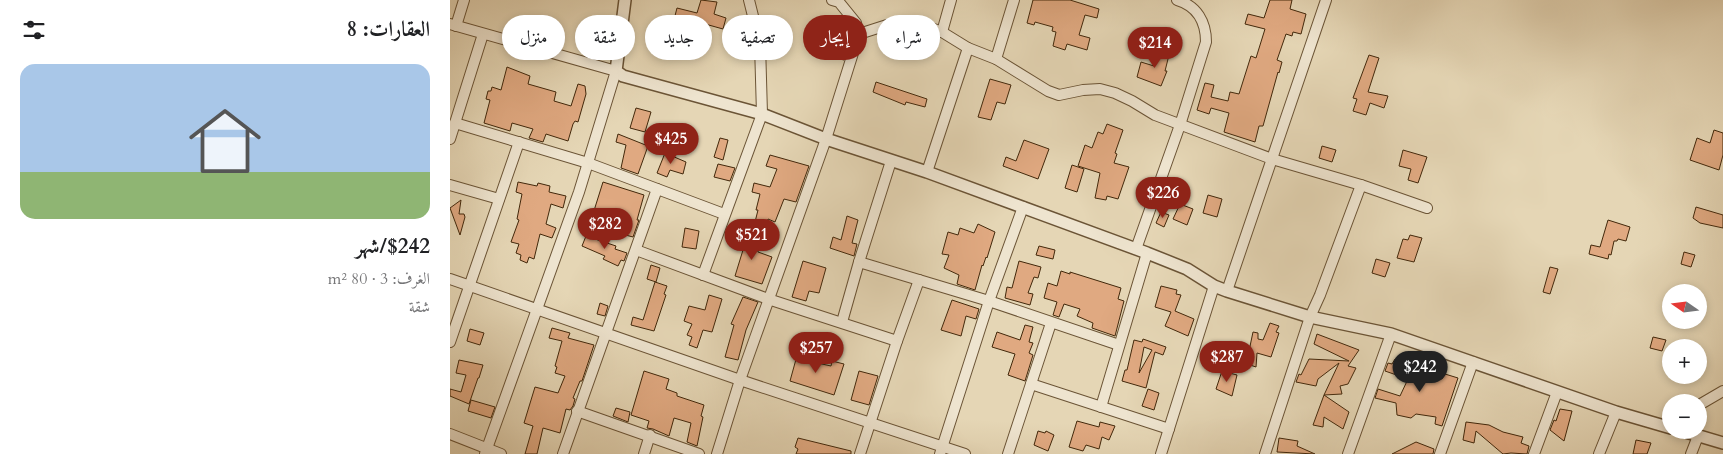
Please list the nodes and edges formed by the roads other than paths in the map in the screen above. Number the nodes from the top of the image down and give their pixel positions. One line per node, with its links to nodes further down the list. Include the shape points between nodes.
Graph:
1 (464, 0): 10 (street)
2 (625, 0): 17 (street)
3 (749, 0): 18 (street, via 760,44)
4 (951, 0): 12 (street)
5 (1014, 0): 15 (street)
6 (1177, 0): 20 (street, via 1196,12 1206,34 1204,51)
7 (1326, 0): 24 (street)
8 (837, 1): 9 (street)
9 (849, 15)
10 (453, 25): 13 (street)
11 (867, 31): 12 (street, via 887,25 926,26)
12 (942, 32): 14 (street)
13 (483, 34): 17 (street); 19 (street)
14 (968, 48): 15 (street); 27 (street)
15 (996, 59): 20 (street, via 1059,95 1091,90 1115,93)
16 (851, 60): 22 (street)
17 (616, 70): 18 (street, via 637,81); 26 (street)
18 (762, 114): 22 (street); 34 (street)
19 (455, 123): 21 (street); 23 (street)
20 (1180, 125): 24 (street); 36 (street)
21 (450, 139)
22 (826, 139): 25 (street); 44 (street)
23 (519, 142): 26 (street); 31 (street)
24 (1272, 159): 28 (street); 43 (street)
25 (891, 161): 27 (street); 37 (street)
26 (588, 163): 30 (street); 46 (street)
27 (927, 172): 32 (street)
28 (1360, 184): 33 (street); 47 (street)
29 (450, 185): 31 (street)
30 (657, 189): 34 (street); 35 (street)
31 (499, 199): 41 (street)
32 (1023, 206): 36 (street); 45 (street)
33 (1427, 208)
34 (724, 214): 38 (street)
35 (636, 250): 38 (street); 50 (street)
36 (1142, 251): 42 (street, via 1187,269); 54 (street)
37 (858, 262): 40 (street); 48 (street)
38 (703, 275): 44 (street)
39 (450, 279): 41 (street)
40 (919, 280): 45 (street); 52 (street)
41 (469, 286): 46 (street); 53 (street)
42 (1214, 286): 43 (street); 66 (street)
43 (1226, 292): 47 (street)
44 (768, 299): 48 (street); 56 (street)
45 (989, 301): 49 (street); 72 (street)
46 (538, 309): 50 (street); 73 (street)
47 (1310, 316): 51 (street); 83 (street)
48 (842, 322): 52 (street)
49 (1052, 323): 54 (street); 57 (street)
50 (606, 334): 56 (street); 62 (street)
51 (1391, 334): 55 (street); 84 (street)
52 (897, 341): 64 (street)
53 (450, 342)
54 (1119, 345): 61 (street)
55 (1473, 362): 59 (street); 85 (street)
56 (740, 380): 64 (street); 78 (street)
57 (1031, 384): 61 (street); 81 (street)
58 (1723, 391): 60 (street)
59 (1557, 392): 63 (street); 86 (street)
60 (1707, 400)
61 (1101, 407): 66 (street)
62 (578, 411): 68 (street); 75 (street)
63 (1616, 412): 65 (street); 87 (street)
64 (871, 423): 72 (street); 79 (street)
65 (1662, 423)
66 (1169, 429): 82 (street)
67 (450, 434): 73 (street)
68 (650, 435): 76 (street); 77 (street)
69 (1697, 439): 88 (street)
70 (1707, 439): 71 (street)
71 (1723, 443)
72 (941, 450): 80 (street)
73 (486, 452): 74 (street)
74 (501, 454)
75 (563, 454)
76 (644, 454)
77 (698, 454)
78 (717, 454)
79 (860, 454)
80 (965, 454)
81 (1008, 454)
82 (1161, 454)
83 (1265, 454)
84 (1348, 454)
85 (1440, 454)
86 (1534, 454)
87 (1599, 454)
88 (1691, 454)

